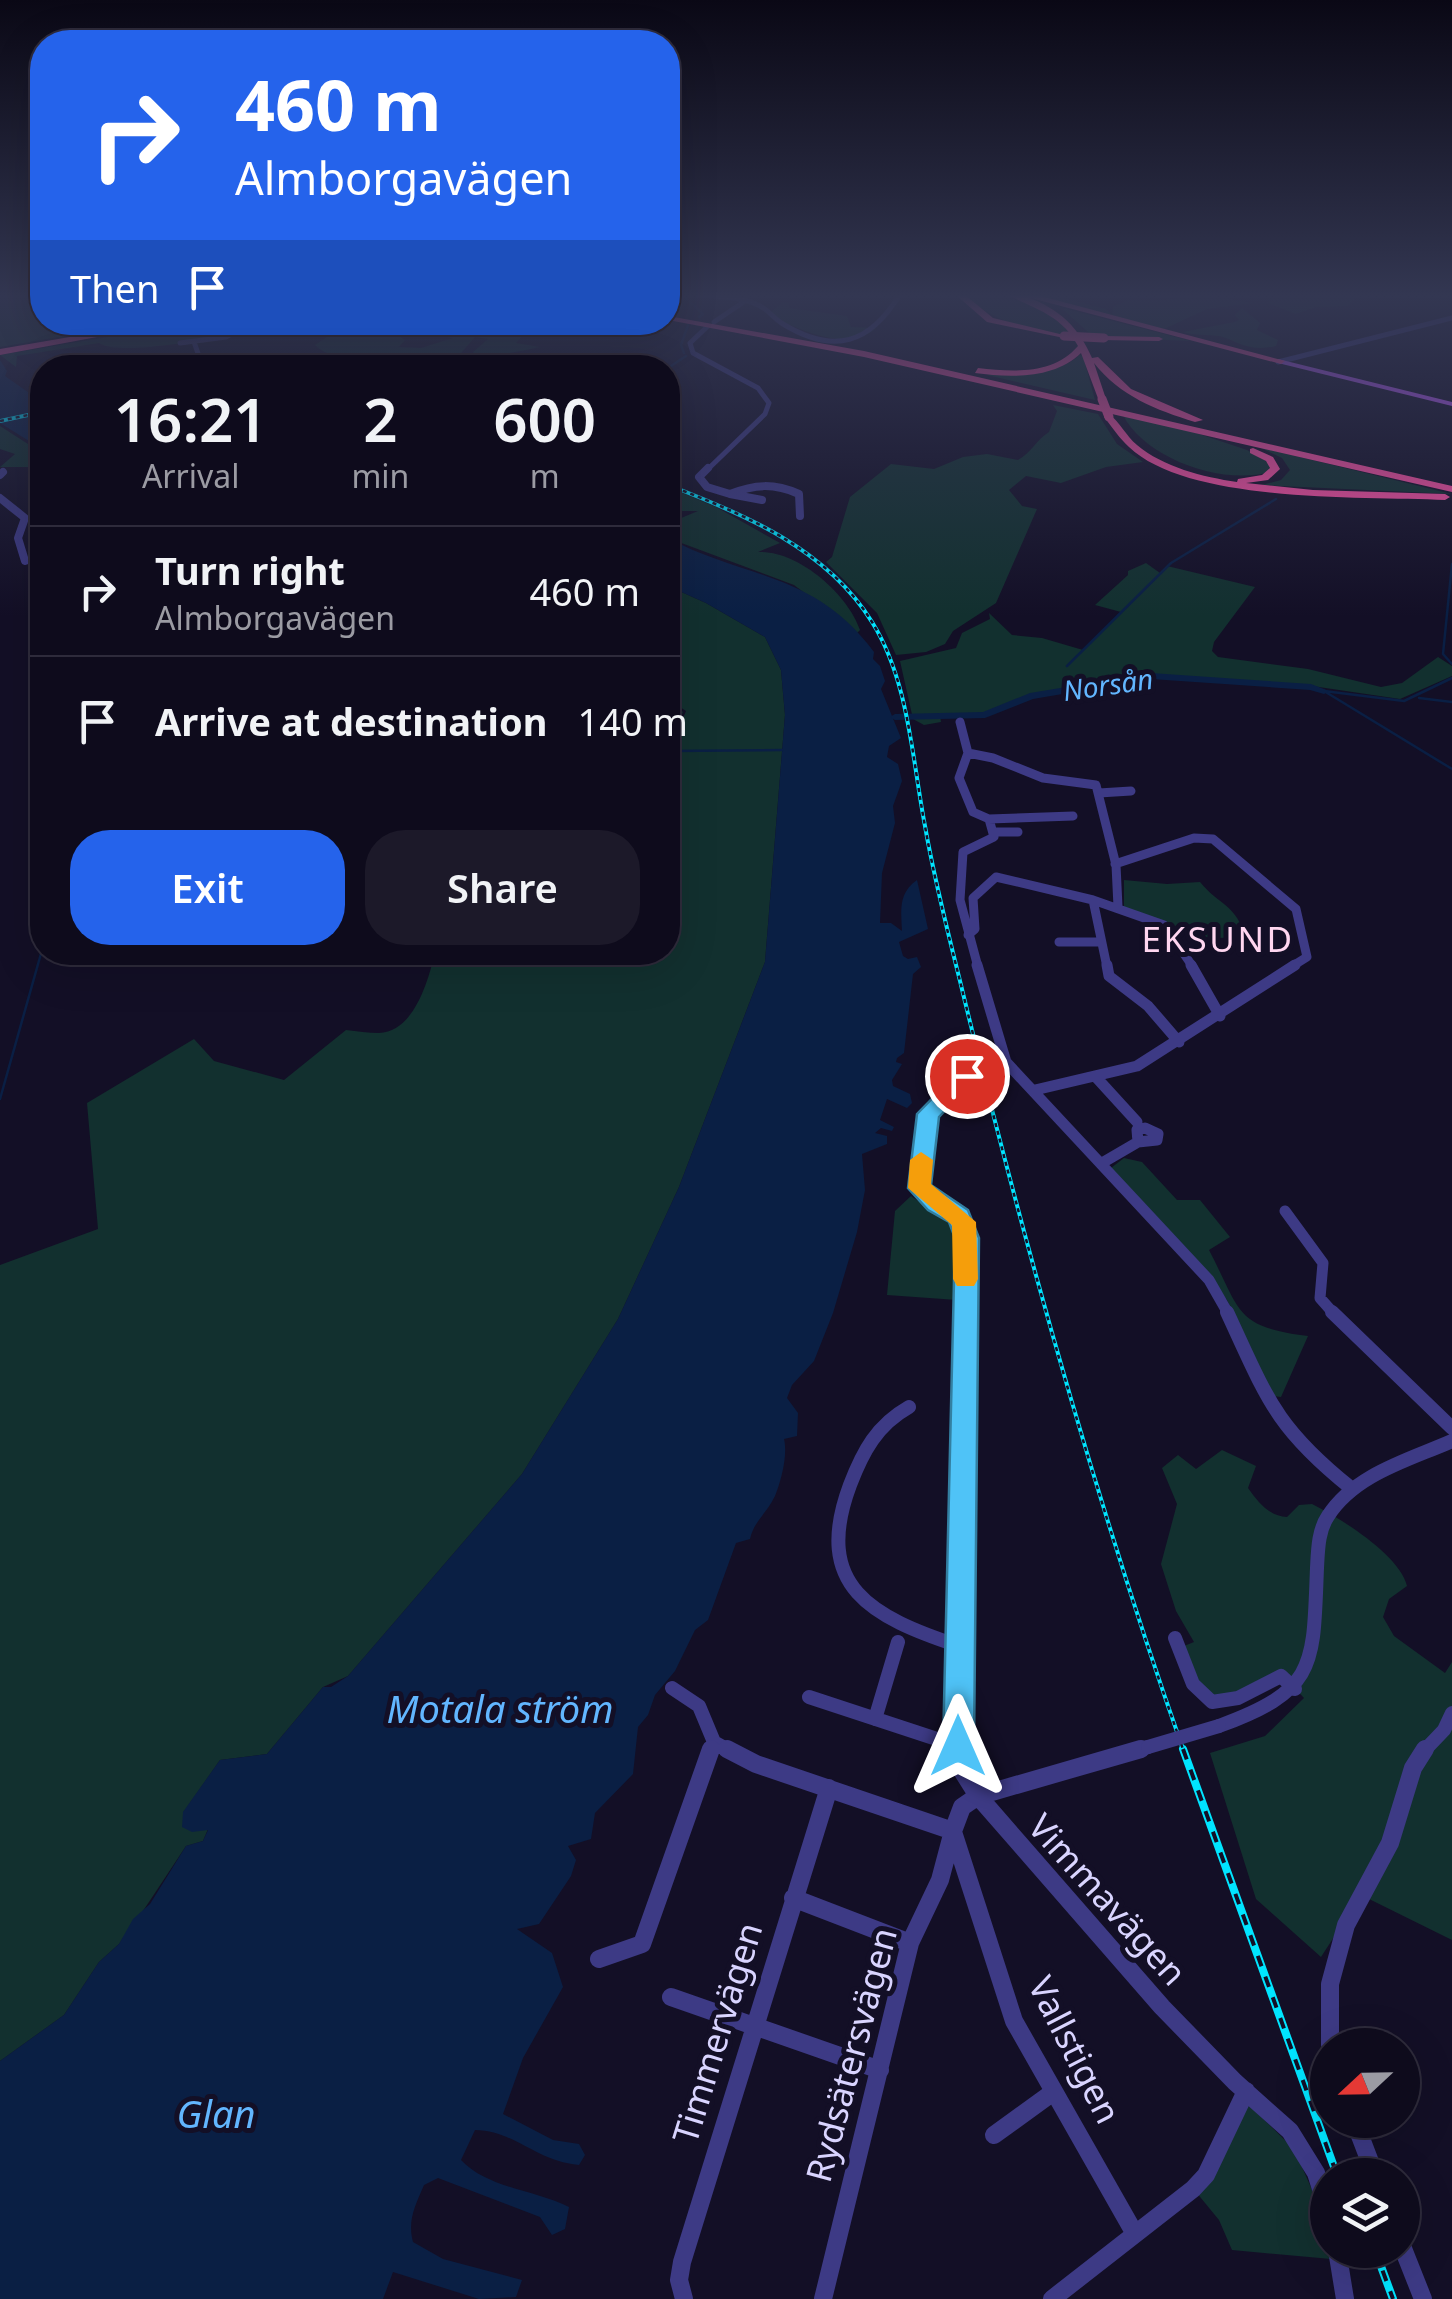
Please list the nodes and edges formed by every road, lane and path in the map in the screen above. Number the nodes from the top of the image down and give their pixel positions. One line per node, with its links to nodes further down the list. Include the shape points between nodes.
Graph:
1 (767, 401): 10 (street, via 764,414 699,477 706,488)
2 (1069, 401): 7 (highway)
3 (1081, 401): 8 (highway)
4 (1105, 401): 6 (highway, bridge)
5 (1151, 401): 8 (highway)
6 (1112, 418): 7 (highway, via 1138,446 1188,470 1248,481 1275,469 1256,452); 12 (highway, via 1122,438 1145,454 1220,482 1301,493)
7 (1167, 424): 9 (highway)
8 (1367, 467): 9 (highway)
9 (1452, 488)
10 (730, 494): 13 (street); 14 (street, via 774,483 799,494)
11 (0, 498): 15 (street, via 26,518 18,538)
12 (1452, 498)
13 (762, 500)
14 (800, 516)
15 (25, 561)
16 (960, 722): 17 (street)
17 (968, 753): 18 (street, via 1043,778 1094,784); 21 (street, via 959,778 974,812)
18 (1099, 791): 19 (street); 23 (street)
19 (1131, 791)
20 (1073, 816): 21 (street)
21 (992, 825): 22 (street); 26 (street, via 994,837 963,852 960,900)
22 (1018, 832)
23 (1115, 864): 25 (street); 29 (street, via 1208,836 1296,910 1307,956)
24 (1093, 900): 25 (street); 26 (street, via 992,878 973,898 976,929); 28 (street)
25 (1118, 908): 29 (street, via 1164,925 1175,936)
26 (968, 935): 33 (street, via 999,1049)
27 (1059, 942): 28 (street)
28 (1100, 942): 30 (street, via 1108,976 1148,1006)
29 (1220, 1016): 30 (street)
30 (1179, 1042): 32 (street, via 1137,1066)
31 (961, 1063): 44 (street, via 969,1073 928,1114 920,1188 960,1217 967,1238)
32 (1095, 1076): 33 (street); 34 (street)
33 (1035, 1090): 36 (street)
34 (1138, 1122)
35 (1138, 1142): 36 (street)
36 (1102, 1163): 41 (street, via 1215,1289 1270,1408 1292,1438)
37 (1285, 1211): 39 (street, via 1323,1263 1320,1298)
38 (908, 1407): 44 (street, via 874,1430 838,1510 839,1557 854,1590 882,1618)
39 (1452, 1428)
40 (1452, 1441): 41 (street)
41 (1351, 1488): 46 (street, via 1320,1530 1317,1637)
42 (1175, 1638): 46 (street, via 1192,1685 1206,1702 1245,1696 1280,1676)
43 (898, 1642): 49 (street)
44 (959, 1646): 51 (street)
45 (672, 1688): 50 (street, via 699,1706)
46 (1295, 1690): 53 (street, bridge, via 1268,1709 1219,1726)
47 (809, 1696): 49 (street)
48 (1452, 1713): 60 (street, via 1413,1768 1390,1843 1346,1925 1330,1984)
49 (875, 1719): 51 (street)
50 (714, 1742): 52 (street); 57 (street, via 642,1944)
51 (958, 1746): 53 (street, Vimmavägen, via 961,1769)
52 (829, 1788): 54 (street); 55 (street, Timmervägen)
53 (978, 1796): 54 (street, via 962,1807); 62 (street, Vimmavägen, via 1082,1920)
54 (953, 1831): 56 (street, Rydsätersvägen, via 940,1880); 63 (street, Vallstigen, via 1014,2021)
55 (793, 1898): 56 (street); 59 (street, Timmervägen)
56 (910, 1943): 61 (street, Rydsätersvägen)
57 (600, 1958)
58 (671, 1997): 59 (street)
59 (754, 2025): 61 (street); 69 (street, Timmervägen, via 682,2262)
60 (1330, 2028)
61 (880, 2070): 70 (street, Rydsätersvägen)
62 (1246, 2091): 65 (street, Vimmavägen, via 1290,2131); 66 (street, via 1206,2175)
63 (1052, 2093): 64 (street); 66 (street, Vallstigen)
64 (994, 2135)
65 (1310, 2163)
66 (1135, 2234): 71 (street)
67 (1340, 2268): 72 (street)
68 (1411, 2268): 73 (street)
69 (684, 2299)
70 (822, 2299)
71 (1052, 2299)
72 (1345, 2299)
73 (1423, 2299)

